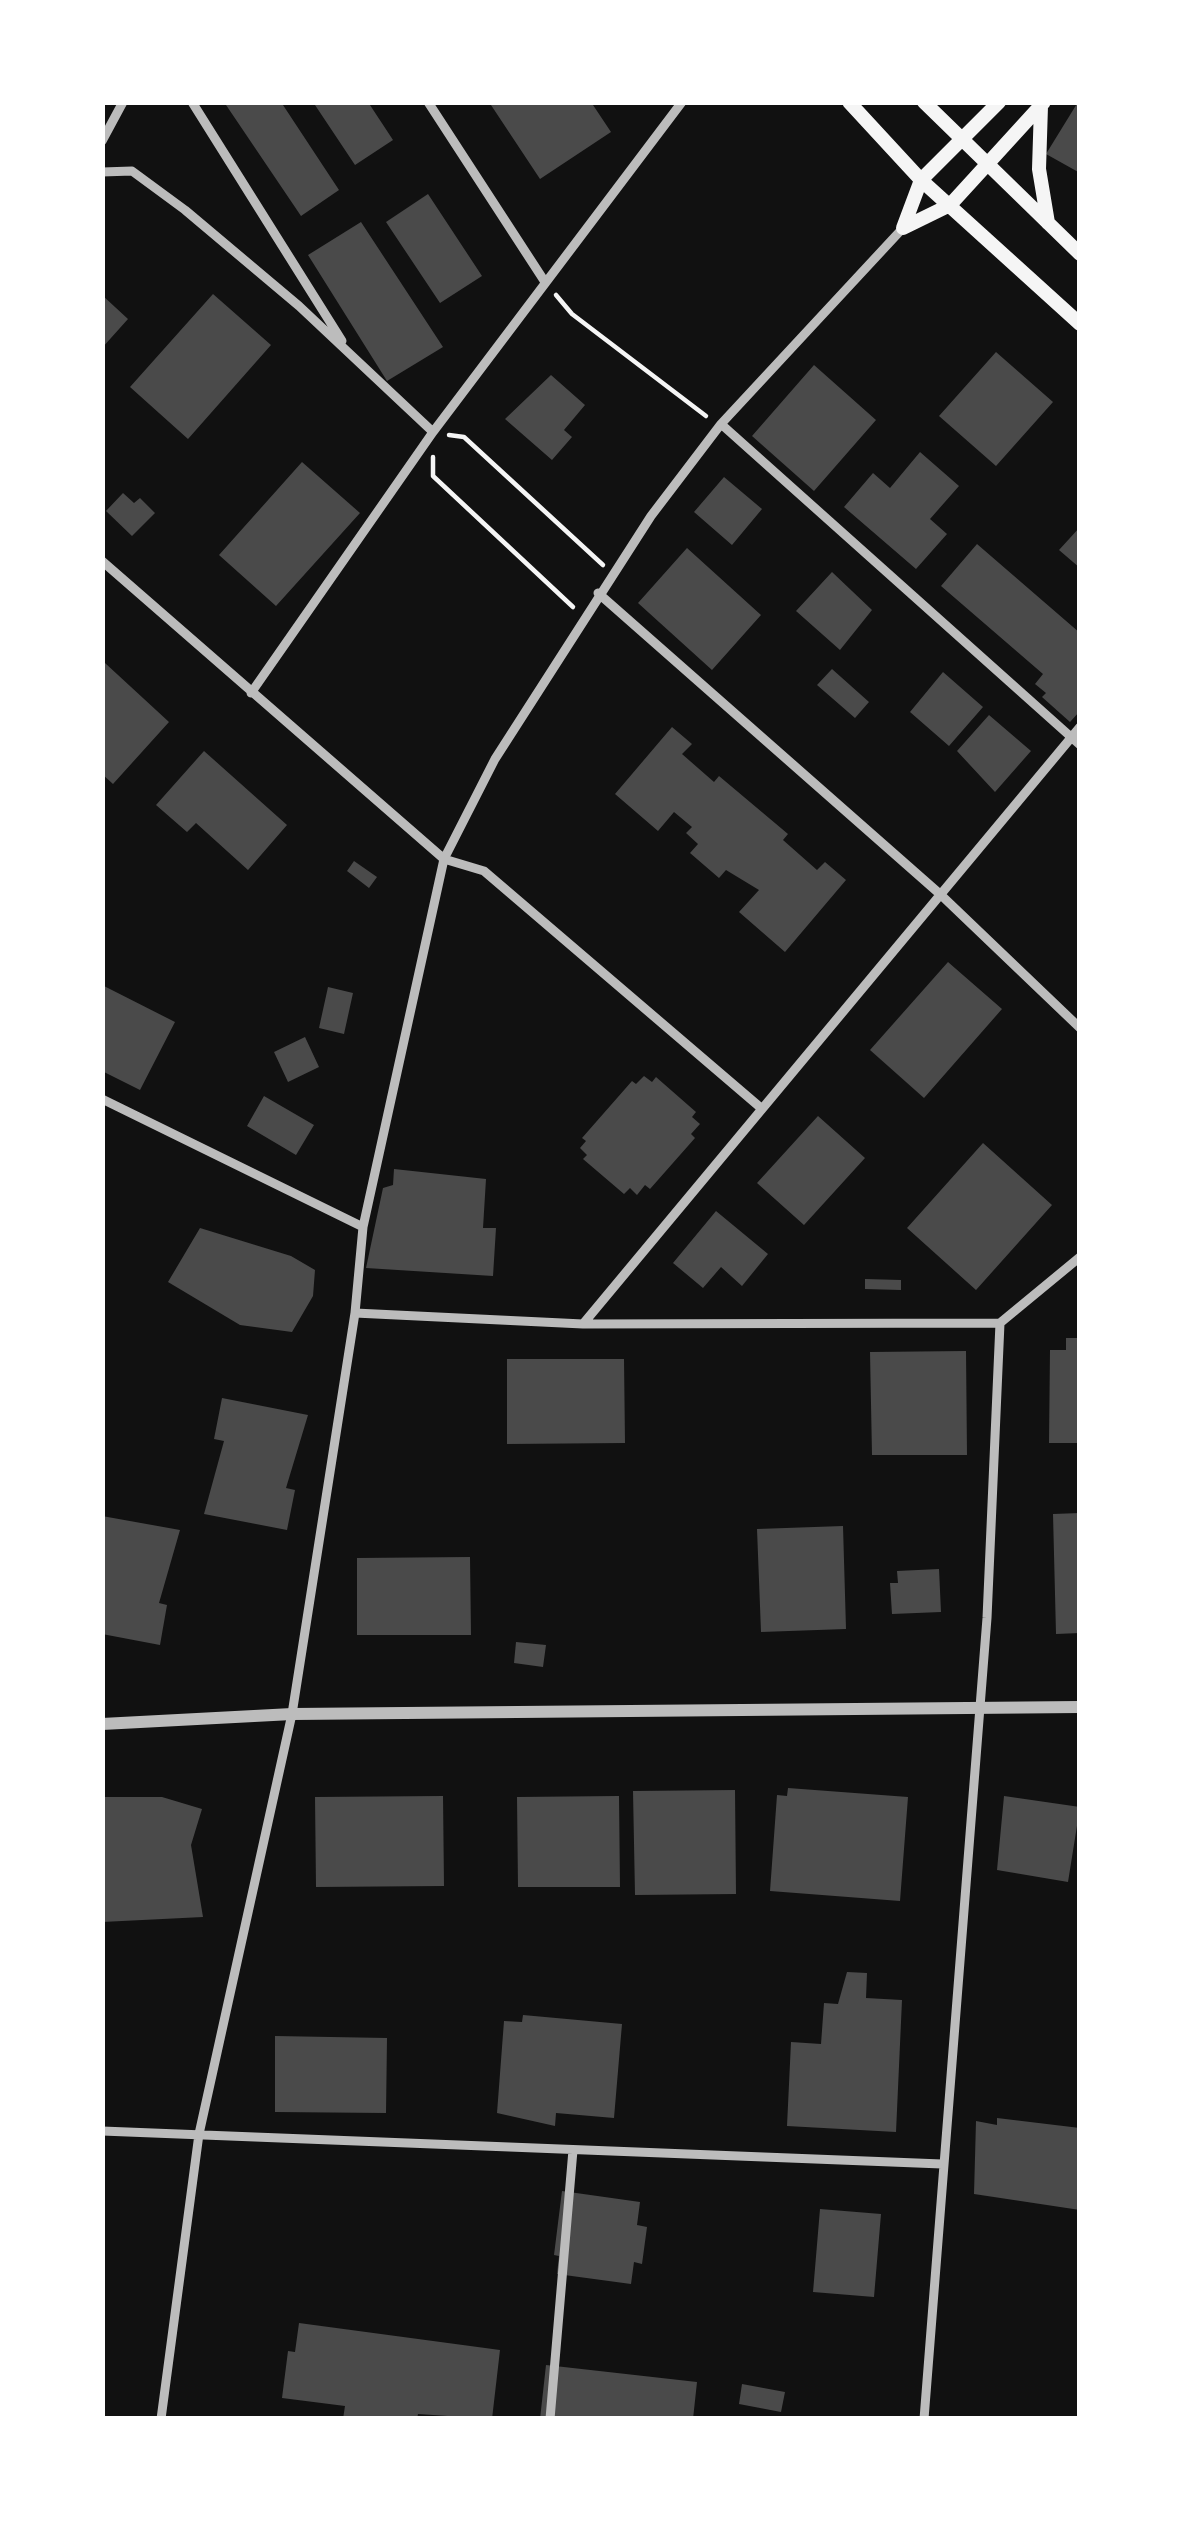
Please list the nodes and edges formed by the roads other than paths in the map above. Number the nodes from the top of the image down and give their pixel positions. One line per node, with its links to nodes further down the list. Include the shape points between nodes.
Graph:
1 (122, 102): 10 (street)
2 (192, 102): 20 (street)
3 (428, 102): 18 (street)
4 (682, 102): 18 (street)
5 (849, 102): 13 (main road)
6 (923, 102): 9 (main road)
7 (999, 102): 9 (main road)
8 (1042, 104): 11 (main road); 15 (main road, via 1039,169)
9 (962, 139): 11 (main road); 13 (main road)
10 (102, 141)
11 (988, 165): 14 (main road); 15 (main road)
12 (102, 172): 20 (street, via 132,171)
13 (921, 180): 14 (main road); 16 (main road)
14 (950, 205): 16 (main road); 19 (main road)
15 (1048, 223): 17 (main road)
16 (903, 228): 21 (street)
17 (1080, 254)
18 (545, 282): 22 (street)
19 (1080, 325)
20 (350, 353): 22 (street)
21 (721, 424): 24 (street); 27 (street)
22 (433, 432): 25 (street)
23 (102, 561): 25 (street)
24 (598, 593): 28 (street); 29 (street)
25 (251, 693): 28 (street)
26 (1080, 727): 27 (street)
27 (1076, 741): 29 (street)
28 (444, 859): 32 (street, via 484,871); 33 (street)
29 (941, 895): 30 (street); 32 (street)
30 (1080, 1028)
31 (102, 1100): 33 (street)
32 (761, 1108): 37 (street)
33 (362, 1227): 35 (street)
34 (1080, 1257): 36 (street)
35 (355, 1313): 37 (street); 40 (street)
36 (1000, 1323): 37 (street); 38 (street)
37 (583, 1324)
38 (981, 1707): 39 (street); 40 (street); 45 (street)
39 (1080, 1707)
40 (292, 1714): 41 (street); 43 (street)
41 (102, 1724)
42 (102, 2131): 43 (street)
43 (199, 2134): 44 (street); 46 (street)
44 (573, 2150): 45 (street); 47 (street)
45 (942, 2164): 48 (street)
46 (161, 2419)
47 (550, 2419)
48 (924, 2419)

